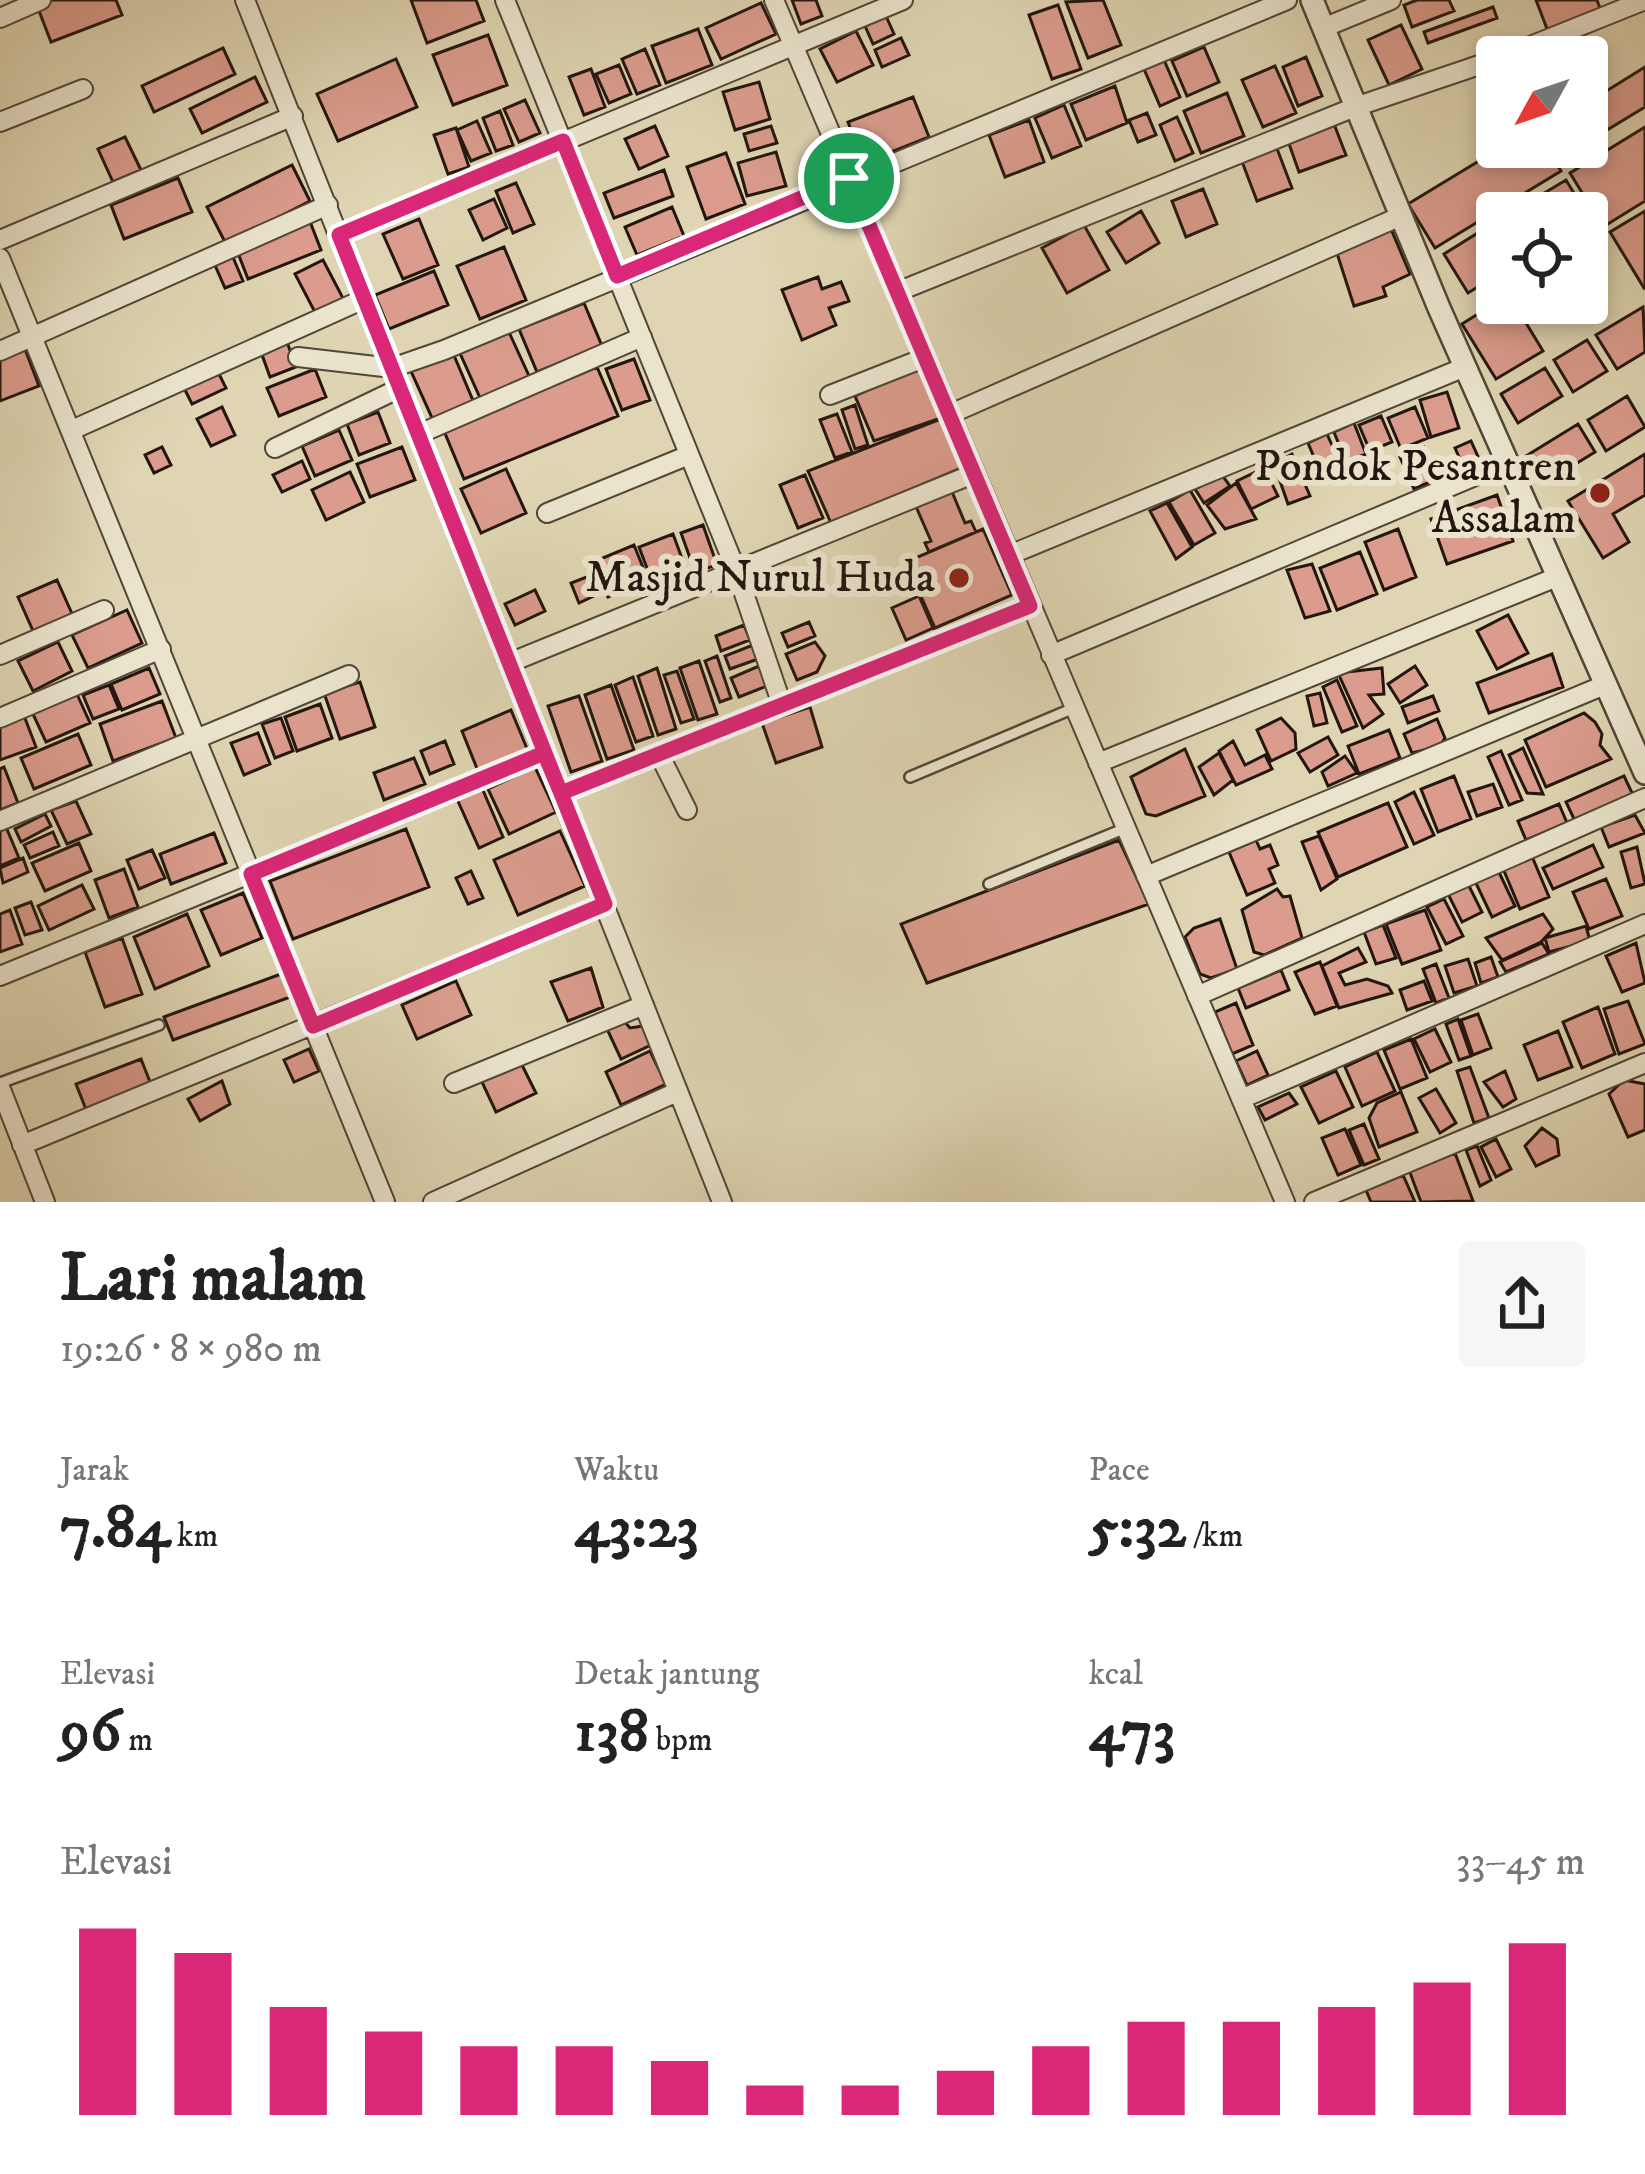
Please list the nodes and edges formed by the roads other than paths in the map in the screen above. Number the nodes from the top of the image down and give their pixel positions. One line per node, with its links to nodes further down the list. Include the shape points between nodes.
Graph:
1 (41, 0): 10 (street)
2 (245, 0): 17 (street)
3 (506, 0): 19 (street)
4 (774, 0): 13 (street)
5 (903, 0): 13 (street)
6 (1287, 0): 20 (street)
7 (1312, 0): 11 (street)
8 (1390, 0): 11 (street)
9 (1645, 0): 12 (street)
10 (0, 17)
11 (1323, 28): 16 (street)
12 (1555, 36)
13 (793, 45): 19 (street); 20 (street)
14 (1476, 66): 16 (street)
15 (83, 89): 18 (street)
16 (1355, 107): 22 (street); 27 (street)
17 (293, 116): 21 (street); 24 (street)
18 (0, 122)
19 (563, 141): 23 (street); 26 (street)
20 (849, 178): 26 (street); 27 (street)
21 (328, 205): 23 (street); 29 (street)
22 (1401, 216): 34 (street); 38 (street)
23 (339, 235): 28 (street)
24 (0, 241)
25 (0, 258): 29 (street)
26 (617, 276): 30 (street); 35 (street)
27 (897, 292): 33 (street)
28 (364, 299): 35 (street); 39 (street)
29 (34, 336): 31 (street); 39 (street)
30 (642, 337): 40 (street); 42 (street)
31 (0, 351)
32 (298, 357): 35 (street)
33 (925, 358): 37 (street); 38 (street)
34 (1465, 367): 43 (street); 46 (street)
35 (392, 368): 36 (street)
36 (400, 388): 40 (street); 41 (street)
37 (830, 395)
38 (948, 415): 44 (street)
39 (72, 430): 51 (street)
40 (418, 434): 54 (street)
41 (275, 448)
42 (689, 455): 45 (street); 47 (street)
43 (1506, 463): 48 (street); 52 (street)
44 (973, 474): 46 (street); 47 (street)
45 (547, 513)
46 (1007, 556): 49 (street)
47 (736, 569): 54 (street); 57 (street)
48 (1557, 577): 56 (street); 63 (street)
49 (1030, 606): 52 (street); 57 (street)
50 (104, 610): 53 (street)
51 (160, 649): 59 (street); 60 (street)
52 (1051, 655): 58 (street)
53 (0, 656)
54 (509, 663): 61 (street)
55 (349, 675): 60 (street)
56 (1607, 684): 64 (street); 72 (street)
57 (782, 705): 62 (street)
58 (1074, 708): 63 (street); 65 (lane)
59 (0, 718)
60 (197, 740): 69 (street); 71 (street)
61 (544, 753): 66 (street); 71 (street)
62 (658, 754): 66 (street); 68 (street)
63 (1098, 763): 70 (street)
64 (1645, 773)
65 (910, 777)
66 (561, 793): 74 (street)
67 (1645, 798): 77 (street)
68 (687, 810)
69 (0, 821)
70 (1126, 828): 72 (street); 73 (lane)
71 (251, 874): 76 (street); 80 (street)
72 (1147, 876): 77 (street)
73 (989, 884)
74 (605, 904): 78 (street); 80 (street)
75 (1645, 924): 85 (street)
76 (0, 976)
77 (1197, 996): 85 (street)
78 (644, 1004): 82 (street); 84 (street)
79 (159, 1025): 83 (lane)
80 (313, 1026): 86 (street); 88 (street)
81 (1645, 1063): 92 (street)
82 (454, 1082)
83 (0, 1088): 86 (street)
84 (677, 1092): 89 (street); 90 (street)
85 (1240, 1099): 91 (street)
86 (22, 1144): 87 (street)
87 (45, 1202)
88 (385, 1202)
89 (433, 1202)
90 (722, 1202)
91 (1285, 1202)
92 (1314, 1202)

